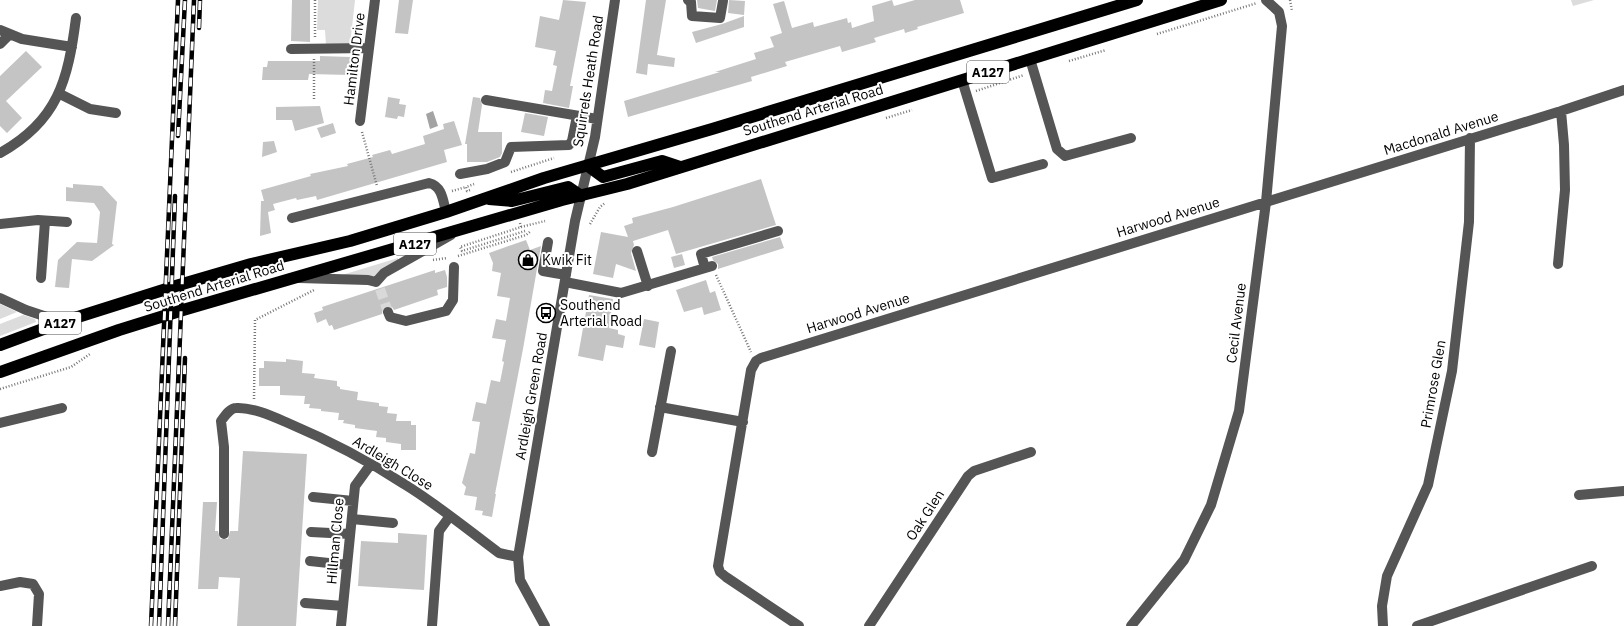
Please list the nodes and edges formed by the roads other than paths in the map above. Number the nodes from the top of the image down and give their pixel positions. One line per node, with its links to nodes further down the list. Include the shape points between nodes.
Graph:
1 (375, 0): 13 (street, Hamilton Drive)
2 (615, 0): 23 (street, Squirrels Heath Road)
3 (688, 0): 7 (street, via 691,2 692,16 720,18)
4 (1137, 0): 29 (highway, Southend Arterial Road / A127)
5 (1221, 0): 15 (highway, Southend Arterial Road / A127)
6 (1266, 0): 34 (street, Cecil Avenue, via 1279,12 1282,26)
7 (723, 1)
8 (76, 18): 12 (street)
9 (0, 30): 10 (street)
10 (9, 35): 11 (street); 12 (street, via 38,43)
11 (0, 44)
12 (72, 47): 18 (street)
13 (369, 48): 14 (street); 24 (street, Hamilton Drive)
14 (291, 49)
15 (1030, 59): 16 (highway, Southend Arterial Road / A127); 25 (street, via 1057,149 1065,156)
16 (962, 80): 28 (street, via 992,178); 30 (highway, Southend Arterial Road / A127)
17 (1624, 90): 20 (street, Macdonald Avenue)
18 (60, 94): 21 (street, via 90,109); 27 (street, via 36,128)
19 (486, 100): 22 (street)
20 (1561, 111): 26 (street, Macdonald Avenue); 44 (street, via 1565,190)
21 (116, 113)
22 (577, 116): 23 (street); 31 (street, via 569,145 512,148 505,162 488,169)
23 (597, 119): 29 (street, Squirrels Heath Road)
24 (360, 122)
25 (1131, 138)
26 (1470, 138): 34 (street, Macdonald Avenue); 87 (street, Primrose Glen, via 1469,222 1452,371 1428,485 1387,576 1382,606)
27 (0, 153)
28 (1043, 164)
29 (588, 166): 30 (highway, via 603,177 662,161); 32 (street, Ardleigh Green Road); 33 (highway, Southend Arterial Road / A127)
30 (680, 167): 32 (highway, Southend Arterial Road / A127)
31 (460, 174)
32 (581, 196): 33 (highway, A127, via 568,187 512,201); 40 (highway, Southend Arterial Road / A127); 48 (street, Ardleigh Green Road)
33 (485, 199): 35 (highway, Southend Arterial Road / A127)
34 (1266, 202): 58 (street, Harwood Avenue, via 768,355 756,361 751,370); 86 (street, Cecil Avenue, via 1239,411 1211,505 1184,560)
35 (446, 212): 36 (street, via 440,191 436,185 429,183); 52 (highway, Southend Arterial Road / A127, via 350,241 250,264)
36 (292, 218)
37 (45, 221): 38 (street); 39 (street); 46 (street)
38 (67, 222)
39 (0, 224)
40 (458, 231): 47 (highway, Southend Arterial Road / A127); 47 (street, via 384,274 378,285 368,280)
41 (778, 231): 49 (street, via 701,254 709,267)
42 (548, 242): 48 (street, via 543,271)
43 (637, 250): 49 (street)
44 (1558, 264)
45 (454, 267): 51 (street, via 453,300 446,311 406,321 390,317)
46 (41, 278)
47 (294, 278): 55 (highway, Southend Arterial Road / A127, via 119,330)
48 (565, 278): 49 (street, via 620,294); 73 (street, Ardleigh Green Road)
49 (648, 286)
50 (0, 298): 52 (street)
51 (388, 312)
52 (62, 322): 53 (highway, Southend Arterial Road / A127)
53 (0, 345)
54 (670, 352): 56 (street)
55 (0, 372)
56 (660, 407): 58 (street); 60 (street)
57 (62, 408): 59 (street)
58 (743, 422): 84 (street, via 718,566 726,577)
59 (0, 423)
60 (652, 452)
61 (1031, 452): 85 (street, Oak Glen, via 974,471 968,476)
62 (370, 464): 66 (street, Hillman Close, via 355,486); 67 (street, Ardleigh Close, via 405,484); 71 (street, Ardleigh Close, via 314,434 250,410 230,410 221,421 224,447)
63 (1624, 491): 64 (street)
64 (1579, 495)
65 (312, 497): 66 (street)
66 (353, 501): 68 (street, Hillman Close)
67 (450, 516): 73 (street, Ardleigh Close, via 499,553); 82 (street, via 439,531)
68 (352, 519): 69 (street); 72 (street, Hillman Close)
69 (393, 523)
70 (311, 532): 72 (street)
71 (224, 534)
72 (350, 534): 75 (street, Hillman Close)
73 (518, 557): 83 (street, Ardleigh Green Road, via 520,580)
74 (310, 561): 75 (street)
75 (347, 565): 79 (street, Hillman Close)
76 (1592, 566): 88 (street)
77 (0, 586): 80 (street, via 20,582 33,584 39,594)
78 (305, 603): 79 (street)
79 (343, 606): 81 (street, Hillman Close)
80 (37, 626)
81 (341, 626)
82 (432, 626)
83 (545, 626)
84 (799, 626)
85 (869, 626)
86 (1131, 626)
87 (1383, 626)
88 (1417, 626)

